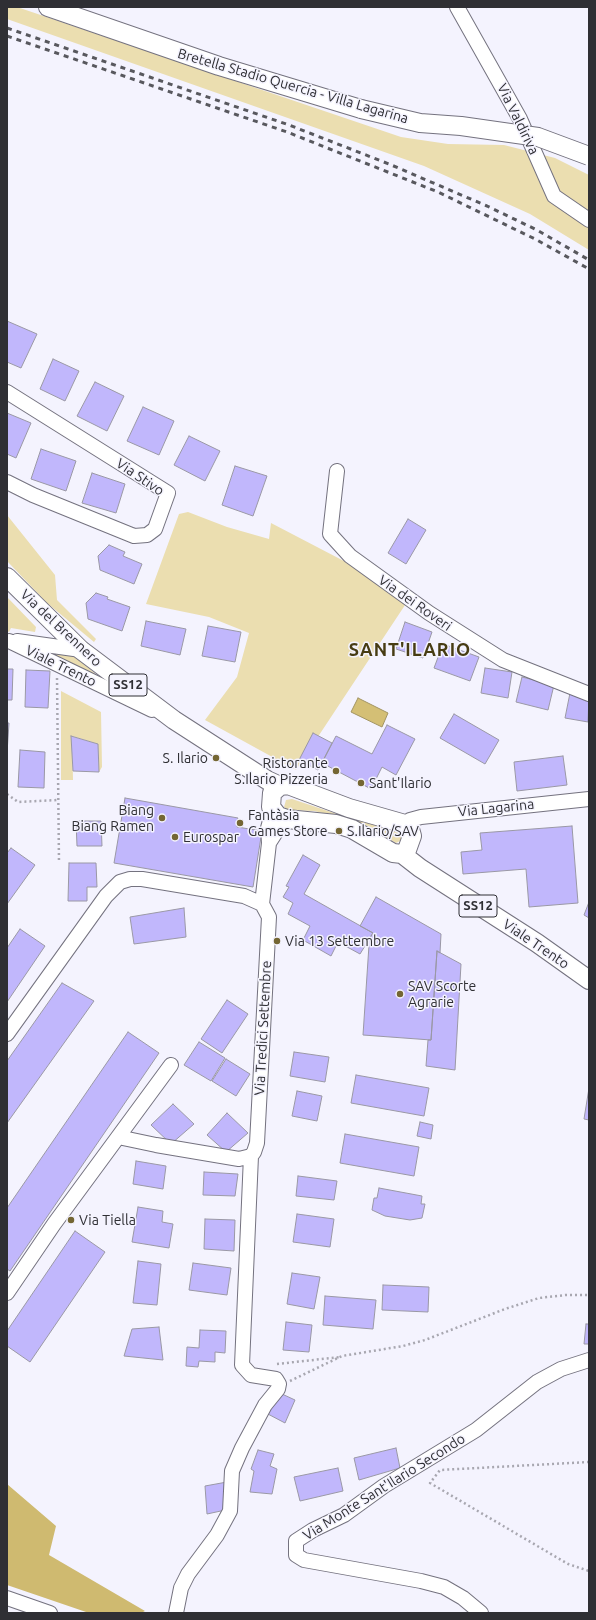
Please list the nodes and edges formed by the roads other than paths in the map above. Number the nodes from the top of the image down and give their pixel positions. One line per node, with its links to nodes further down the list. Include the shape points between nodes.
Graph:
1 (48, 7): 3 (main road, Bretella Stadio Quercia - Villa Lagarina, bridge, via 219,66 361,109 420,123 538,137)
2 (457, 7): 4 (street, Via Valdiriva, via 520,119 554,196)
3 (589, 156)
4 (589, 220)
5 (7, 392): 7 (street, Via Stivo, via 168,493 155,529 147,535 134,536)
6 (337, 471): 11 (street, Via dei Roveri, via 330,534 350,556 428,613 503,660)
7 (7, 482)
8 (7, 577): 10 (main road, Via del Brennero / SS12)
9 (8, 640): 10 (street, Viale Trento); 12 (street, Viale Trento)
10 (81, 650): 12 (main road, Via del Brennero / SS12)
11 (589, 694)
12 (174, 720): 13 (main road, Viale Trento / SS12)
13 (280, 786): 15 (main road, via 272,793 270,800); 17 (main road, Viale Trento / SS12, via 294,786 349,808)
14 (589, 799): 17 (street, Via Lagarina, via 421,816)
15 (273, 810): 16 (main road, Viale Trento / SS12, via 278,816); 18 (street, Via Tredici Settembre, via 268,828)
16 (291, 820): 18 (street, via 278,829); 19 (main road, Viale Trento / SS12, via 340,825 352,829 393,853)
17 (404, 824): 19 (main road, via 410,829 412,836 407,850)
18 (269, 843): 20 (street, Via Tredici Settembre)
19 (402, 854): 21 (main road, Viale Trento / SS12)
20 (262, 904): 22 (street, via 244,896 142,879 130,878 120,882 106,896); 25 (street, Via Tredici Settembre, via 269,918 257,1142)
21 (589, 980)
22 (7, 1034)
23 (171, 1065): 24 (street)
24 (118, 1137): 25 (street, via 239,1159); 26 (street)
25 (251, 1156): 30 (street, via 242,1365 251,1375 276,1379 279,1384 265,1405 232,1471 230,1511 217,1535 188,1574 181,1588)
26 (7, 1293)
27 (589, 1360): 31 (street, Via Monte Sant'Ilario Secondo, via 560,1369 537,1382 476,1430 384,1486 344,1514 296,1541 296,1555 304,1560 444,1587)
28 (7, 1598): 29 (street)
29 (50, 1613)
30 (176, 1613)
31 (481, 1613)

